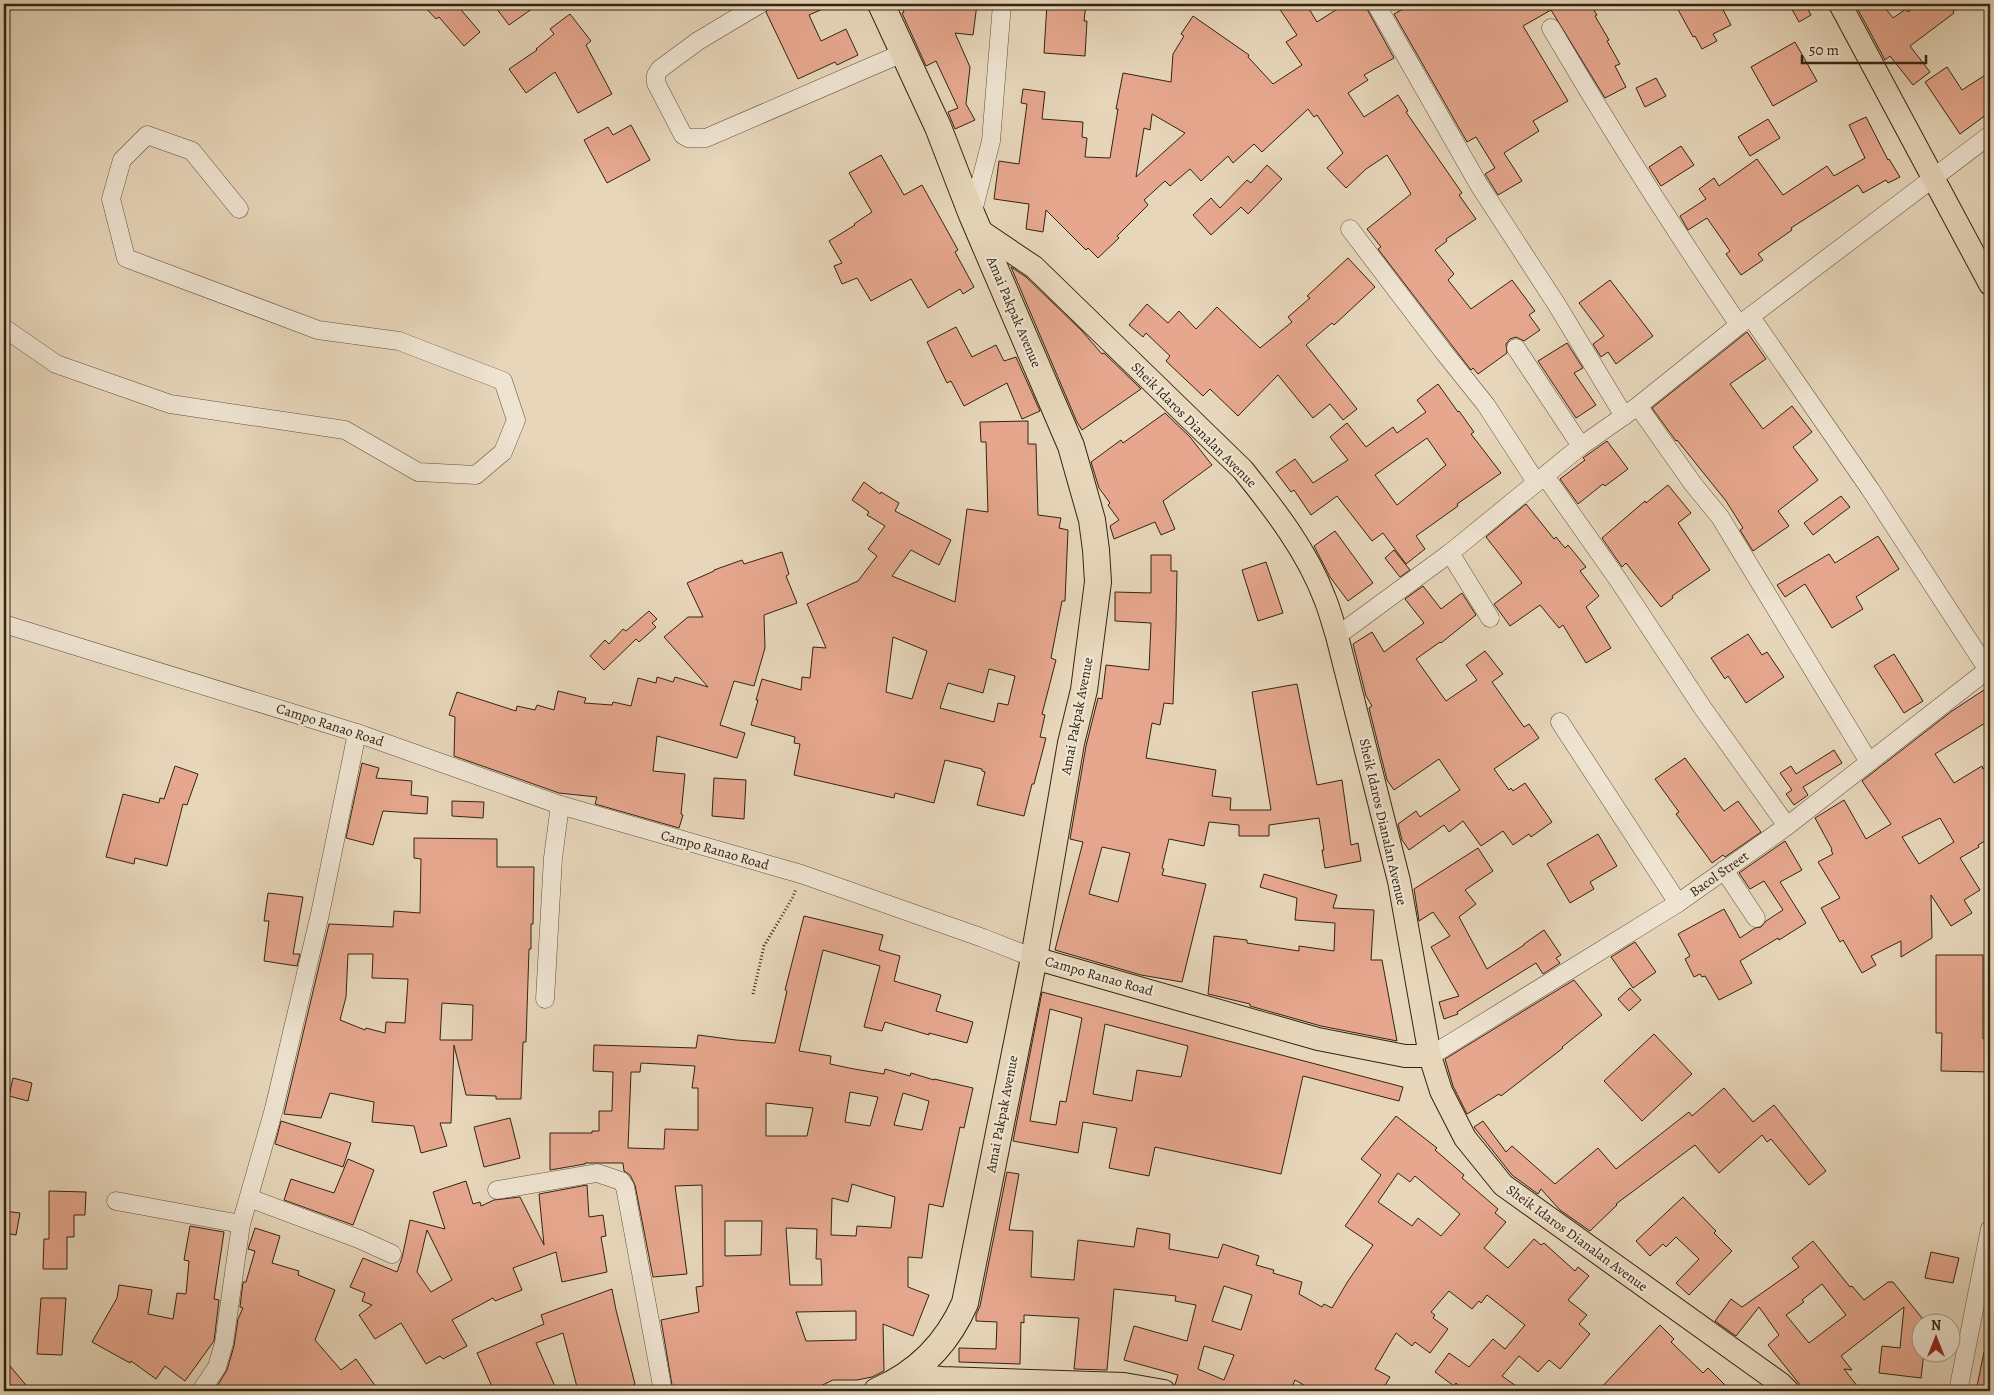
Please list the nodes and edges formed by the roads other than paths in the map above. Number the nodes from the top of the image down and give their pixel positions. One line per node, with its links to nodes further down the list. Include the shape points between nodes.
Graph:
1 (760, 4): 7 (street, via 698,41 660,69 656,76 656,83 683,135 688,138 706,138)
2 (882, 4): 7 (highway, Amai Pakpak Avenue)
3 (1002, 4): 11 (street, via 991,141)
4 (1376, 4): 17 (street, via 1479,185)
5 (1840, 4): 9 (main road)
6 (1551, 28): 14 (street, via 1688,250)
7 (905, 52): 11 (highway, Amai Pakpak Avenue)
8 (1990, 135): 9 (street)
9 (1933, 177): 13 (main road); 14 (street)
10 (239, 209): 15 (street, via 192,151 147,134 122,160 111,199 126,258 318,330 399,341 503,381 516,420 503,452 476,475 418,472 344,430 170,404 65,368)
11 (975, 223): 23 (main road, Sheik Idaros Dianalan Avenue, via 1034,268 1243,470 1273,506 1309,563); 33 (highway, Amai Pakpak Avenue, via 1071,446 1092,520 1096,550 1098,582 1084,690 1071,743)
12 (1350, 229): 19 (street)
13 (1990, 284)
14 (1745, 321): 17 (street); 24 (street, via 1870,489)
15 (4, 328)
16 (1516, 348): 18 (street)
17 (1631, 411): 18 (street); 27 (street, via 1720,517)
18 (1581, 446): 19 (street)
19 (1540, 479): 20 (street); 29 (street, via 1619,580 1702,707)
20 (1450, 553): 21 (street); 23 (street)
21 (1490, 618)
22 (4, 624): 26 (street, Campo Ranao Road)
23 (1337, 636): 35 (main road, Sheik Idaros Dianalan Avenue, via 1399,881)
24 (1989, 669): 27 (street, Bacol Street)
25 (1560, 722): 31 (street)
26 (357, 733): 28 (street, Campo Ranao Road); 37 (street, via 316,933)
27 (1868, 762): 29 (street, Bacol Street)
28 (560, 805): 33 (street, Campo Ranao Road, via 801,874); 34 (street, via 553,858)
29 (1787, 826): 30 (street, Bacol Street)
30 (1724, 870): 31 (street, Bacol Street); 32 (street)
31 (1678, 903): 35 (street, Bacol Street)
32 (1756, 918)
33 (1034, 958): 35 (main road, Campo Ranao Road, via 1318,1039 1405,1056); 42 (highway, Amai Pakpak Avenue, via 965,1302)
34 (546, 998)
35 (1430, 1056): 47 (main road, Sheik Idaros Dianalan Avenue, via 1442,1091 1465,1138 1503,1185)
36 (497, 1190): 44 (street, via 597,1174 621,1181 625,1187)
37 (249, 1198): 39 (street); 41 (street, via 359,1238)
38 (116, 1201): 39 (street)
39 (241, 1224): 43 (street, via 224,1343 217,1366)
40 (1990, 1230): 48 (street)
41 (392, 1254)
42 (920, 1380): 45 (highway, Amai Pakpak Avenue); 46 (main road, via 1124,1384)
43 (202, 1391)
44 (663, 1391)
45 (877, 1391)
46 (1164, 1391)
47 (1788, 1391)
48 (1958, 1391)

